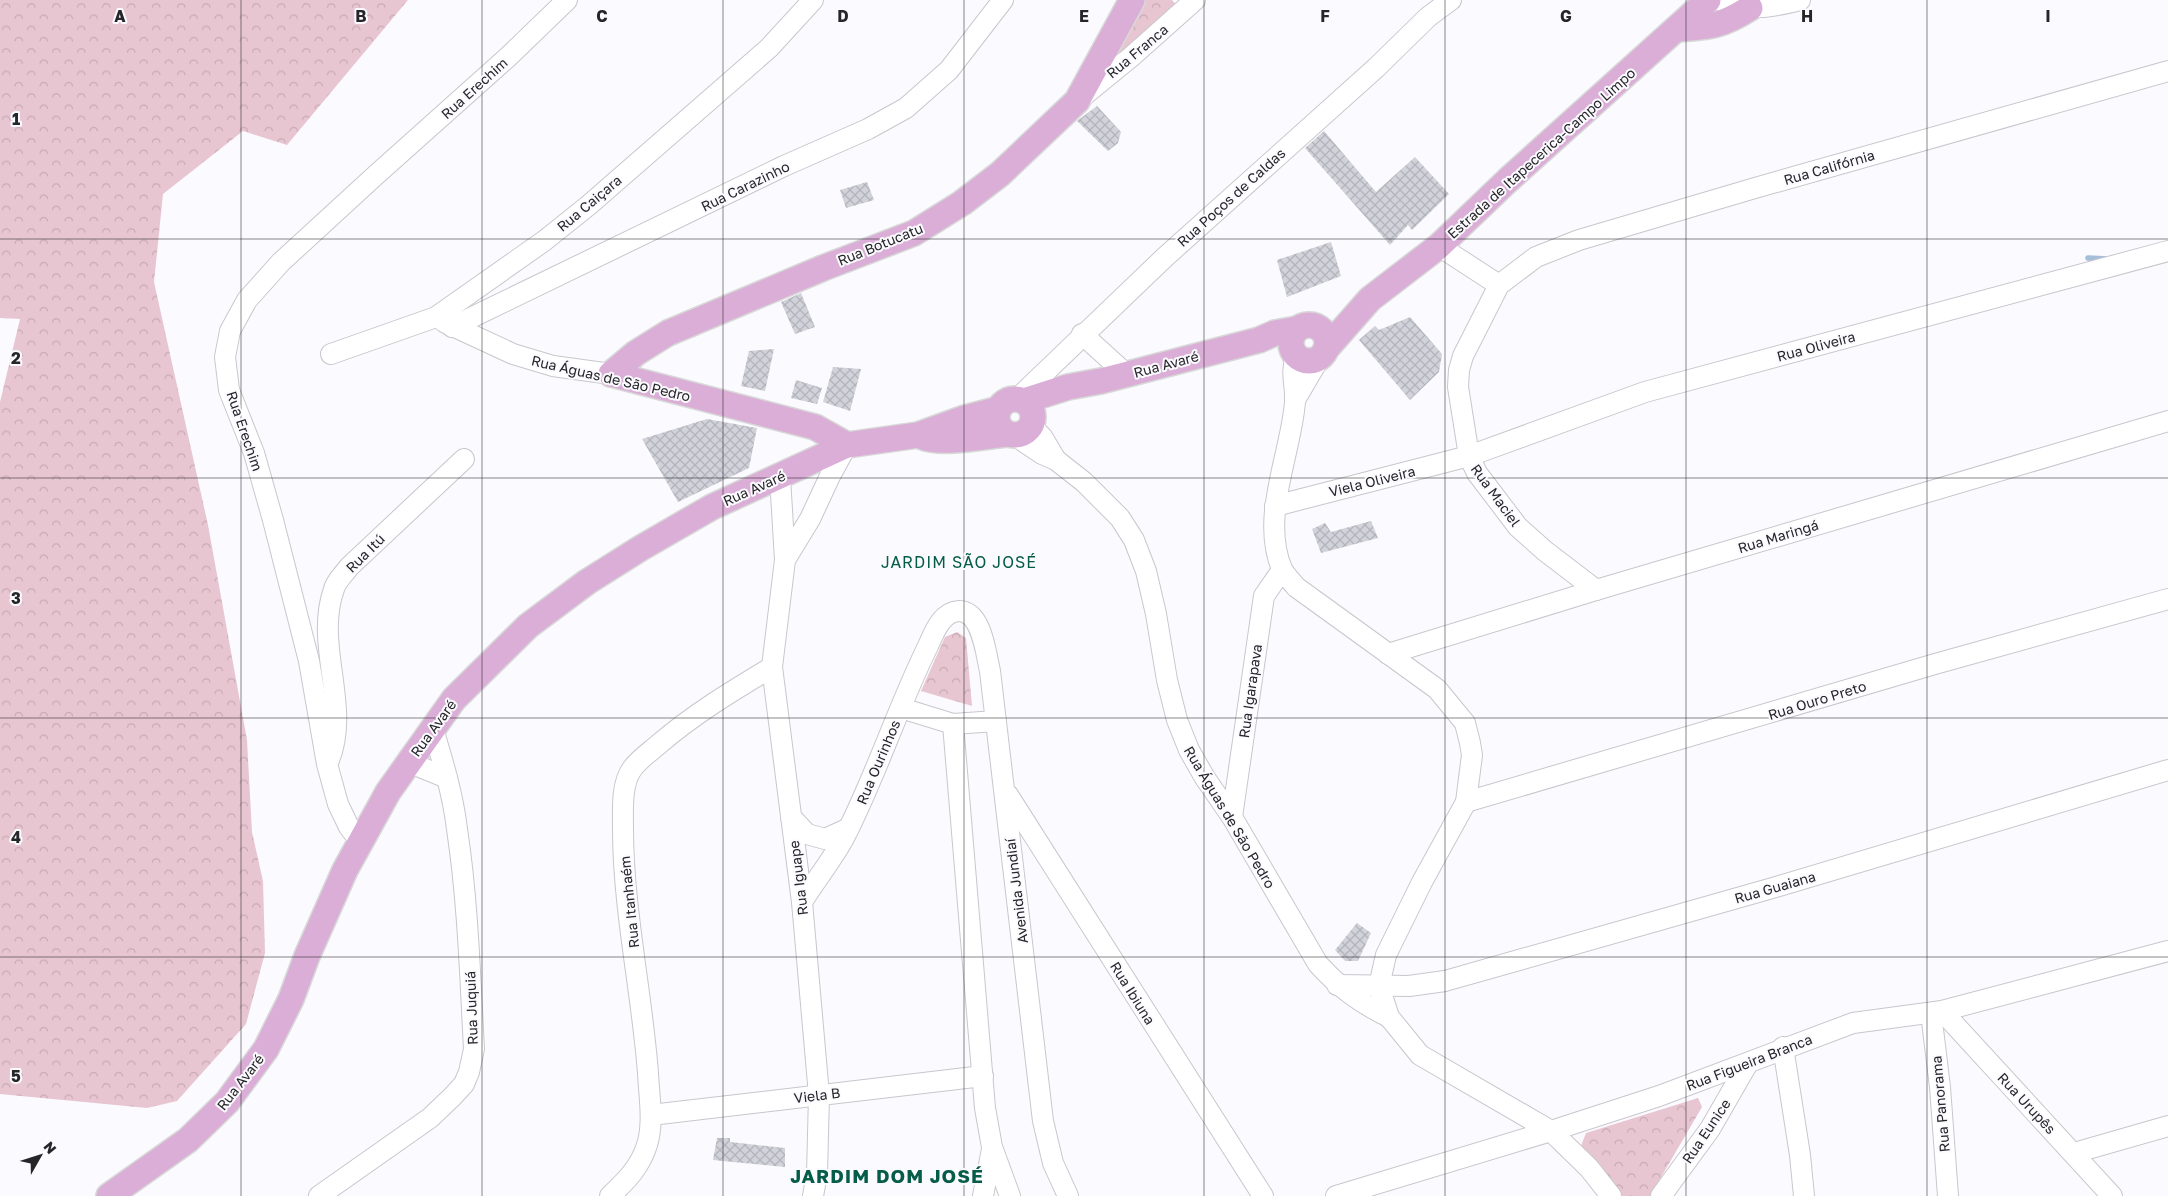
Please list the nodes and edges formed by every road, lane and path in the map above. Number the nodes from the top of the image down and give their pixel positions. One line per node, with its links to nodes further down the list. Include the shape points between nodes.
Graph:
1 (567, 0): 42 (street, Rua Erechim, via 508,58 281,262 247,300 230,331 225,357 229,390 254,452 276,529 309,661)
2 (812, 0): 17 (street, Rua Caiçara, via 769,48 589,204)
3 (1003, 0): 17 (street, Rua Carazinho, via 948,70 906,108 868,129)
4 (1132, 0): 13 (main road, Rua Botucatu)
5 (1196, 0): 13 (street, Rua Franca)
6 (1451, 0): 18 (street, Rua Poços de Caldas, via 1428,17)
7 (1708, 0): 11 (main road, Estrada de Itapecerica-Campo Limpo)
8 (1720, 0): 10 (street)
9 (1800, 0): 10 (street)
10 (1760, 5): 11 (main road, via 1710,28)
11 (1677, 29): 14 (main road, Estrada de Itapecerica-Campo Limpo, via 1514,174)
12 (2168, 71): 16 (street, Rua Califórnia, via 1580,240 1536,257)
13 (1077, 101): 21 (main road, Rua Botucatu, via 1000,174 922,228 668,333)
14 (1439, 246): 16 (street); 19 (main road, Estrada de Itapecerica-Campo Limpo)
15 (2168, 251): 26 (street, Rua Oliveira, via 1645,392)
16 (1499, 286): 26 (street, Rua Maciel, via 1459,370 1458,387)
17 (444, 322): 20 (street, Rua Caiçara); 21 (street, Rua Águas de São Pedro, via 513,354)
18 (1082, 334): 22 (street); 23 (street, Rua Poços de Caldas)
19 (1306, 345): 22 (main road, Rua Avaré, via 1231,347); 29 (street, Estrada de Itapecerica-Campo Limpo)
20 (331, 354)
21 (611, 374): 25 (main road, Rua Águas de São Pedro, via 815,427)
22 (1127, 374): 23 (main road, Rua Avaré, via 1068,387)
23 (1018, 417): 25 (main road, Rua Avaré, via 955,421 918,435); 48 (street, Rua Águas de São Pedro, via 1042,454 1056,460 1105,502 1134,540 1146,571 1177,720 1189,750)
24 (2168, 421): 32 (street, Rua Maringá)
25 (847, 444): 28 (main road, Rua Avaré); 30 (street, Rua Iguape, via 810,519)
26 (1469, 456): 29 (street, Viela Oliveira); 32 (street, Rua Maciel, via 1477,472 1518,527)
27 (464, 459): 42 (street, Rua Itú, via 349,567 334,588 327,623 337,721)
28 (780, 477): 30 (street, Rua Iguape); 40 (main road, Rua Avaré, via 712,506 555,605 480,672)
29 (1275, 506): 31 (street, Estrada de Itapecerica-Campo Limpo, via 1276,542)
30 (784, 560): 36 (street, Rua Iguape)
31 (1282, 570): 35 (street, via 1296,587); 48 (street, Rua Igarapava, via 1264,596)
32 (1596, 590): 35 (street, Rua Maringá)
33 (2168, 599): 46 (street, Rua Ouro Preto)
34 (944, 617): 37 (street, Rua Ourinhos); 38 (street, Avenida Jundiaí, via 960,611 978,624 990,671)
35 (1388, 654): 46 (street, via 1437,689 1465,723 1472,754)
36 (772, 667): 47 (street, Rua Iguape); 61 (street, Rua Itanhaém, via 681,725 630,771 626,787 623,851 647,1057)
37 (901, 708): 39 (street); 49 (street, Rua Ourinhos)
38 (996, 721): 39 (street); 45 (street, Avenida Jundiaí)
39 (953, 724): 59 (street)
40 (433, 729): 41 (main road, Rua Avaré); 44 (street, Rua Juquiá)
41 (408, 762): 44 (street); 50 (main road, Rua Avaré)
42 (327, 764): 50 (street, Rua Erechim, via 338,804)
43 (2168, 770): 54 (street, Rua Guaiana, via 1445,981)
44 (448, 778): 67 (street, Rua Juquiá, via 469,936 474,1048 469,1072 464,1084 430,1118)
45 (1004, 790): 72 (street, Avenida Jundiaí, via 1043,1121 1053,1163); 73 (street, Rua Ibiuna)
46 (1466, 802): 54 (street, via 1386,955)
47 (791, 817): 49 (street, via 807,834 825,839); 51 (street, Rua Iguape)
48 (1232, 817): 53 (street, Rua Águas de São Pedro, via 1318,964)
49 (849, 828): 51 (street, Rua Ourinhos)
50 (360, 841): 66 (main road, Rua Avaré, via 266,1049 227,1102 188,1140)
51 (802, 902): 60 (street, Rua Iguape)
52 (2168, 951): 55 (street, Rua Figueira Branca)
53 (1337, 985): 54 (street); 56 (street, Rua Águas de São Pedro)
54 (1379, 986): 56 (street)
55 (1936, 1012): 57 (street, Rua Figueira Branca, via 1853,1023); 65 (street, Rua Urupês); 78 (street, Rua Panorama)
56 (1393, 1024): 63 (street, via 1420,1055)
57 (1783, 1047): 58 (street, Rua Figueira Branca); 77 (street)
58 (1748, 1063): 63 (street, Rua Figueira Branca); 76 (street, Rua Eunice, via 1710,1129)
59 (983, 1076): 60 (street, Viela B); 64 (street)
60 (819, 1095): 61 (street, Viela B); 69 (street, Rua Iguape)
61 (650, 1115): 68 (street, Rua Itanhaém, via 648,1143 640,1164)
62 (2168, 1126): 65 (street)
63 (1551, 1132): 74 (street, Rua Figueira Branca); 75 (street, via 1589,1168)
64 (992, 1147): 70 (street); 71 (street)
65 (2074, 1153): 79 (street, Rua Urupês)
66 (109, 1196)
67 (319, 1196)
68 (610, 1196)
69 (813, 1196)
70 (983, 1196)
71 (1010, 1196)
72 (1068, 1196)
73 (1263, 1196)
74 (1336, 1196)
75 (1611, 1196)
76 (1660, 1196)
77 (1804, 1196)
78 (1948, 1196)
79 (2112, 1196)

